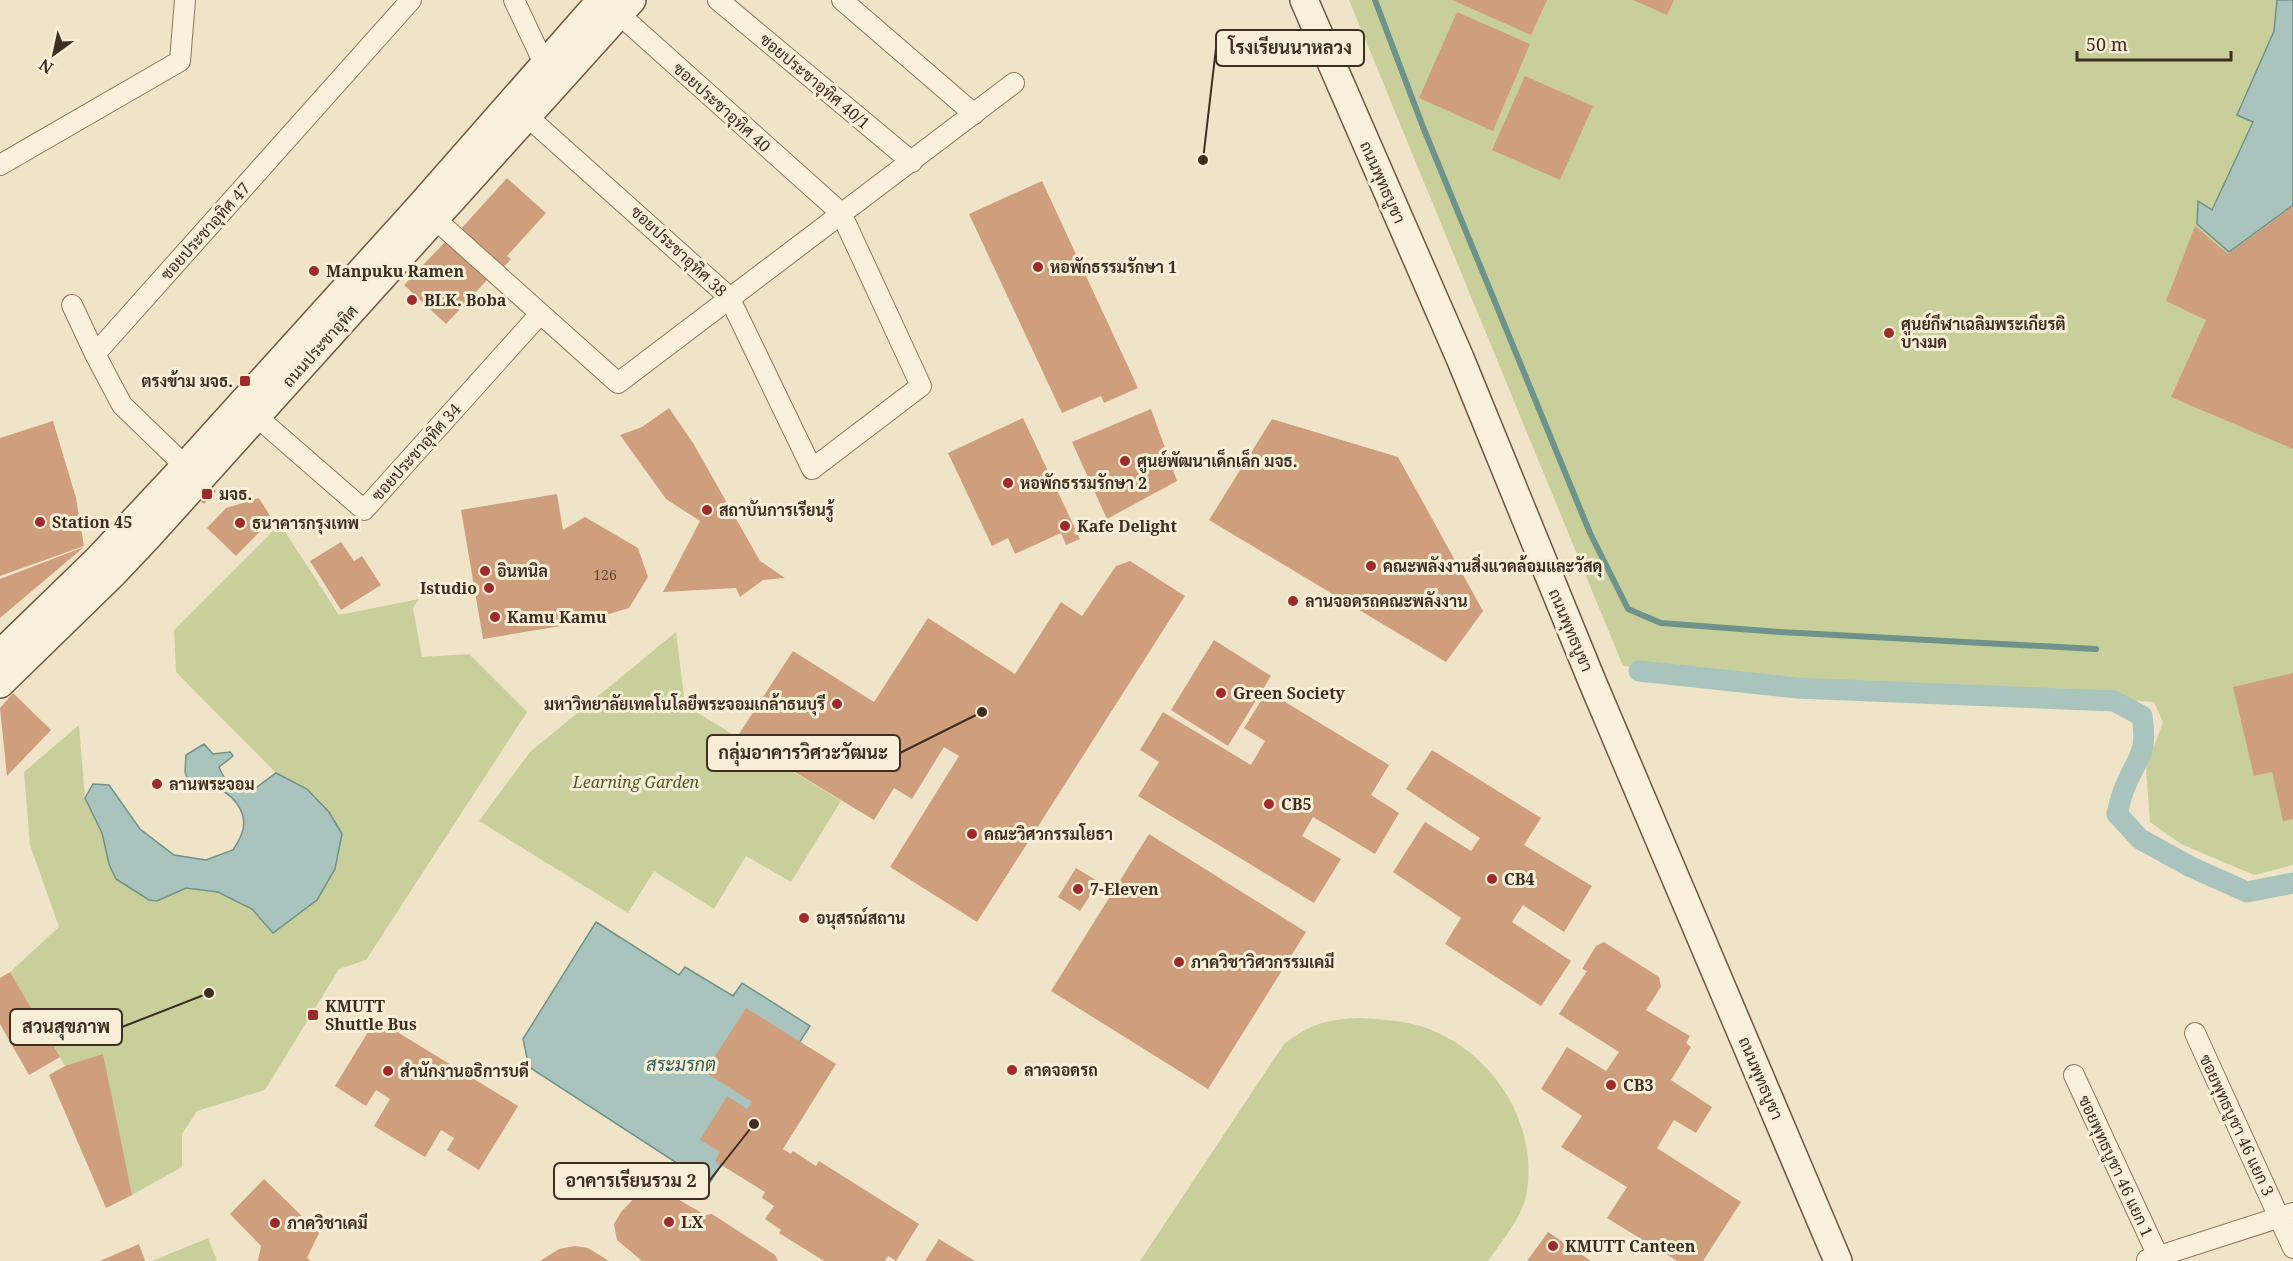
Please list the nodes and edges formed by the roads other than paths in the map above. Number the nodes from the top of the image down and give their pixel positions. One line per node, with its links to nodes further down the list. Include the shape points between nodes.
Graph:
1 (185, 0): 13 (street, via 180,61)
2 (411, 0): 19 (street, ซอยประชาอุทิศ 47)
3 (514, 0): 8 (street)
4 (718, 0): 12 (street, ซอยประชาอุทิศ 40/1)
5 (842, 0): 11 (street)
6 (1304, 0): 28 (main road, ถนนพุทธบูชา, via 1460,358)
7 (614, 3): 8 (main road, ถนนประชาอุทิศ); 15 (street, ซอยประชาอุทิศ 40)
8 (550, 76): 10 (main road, ถนนประชาอุทิศ)
9 (1014, 83): 11 (street)
10 (520, 110): 14 (main road, ถนนประชาอุทิศ); 16 (street, ซอยประชาอุทิศ 38)
11 (974, 114): 12 (street)
12 (912, 162): 15 (street)
13 (0, 165)
14 (427, 213): 18 (street); 20 (main road, ถนนประชาอุทิศ); 21 (main road, ถนนประชาอุทิศ)
15 (841, 213): 16 (street); 16 (street, ซอยประชาอุทิศ 38, via 921,386 812,469)
16 (729, 297): 18 (street, via 618,383)
17 (72, 305): 19 (street)
18 (540, 314): 20 (street, ซอยประชาอุทิศ 34, via 364,510)
19 (95, 354): 21 (street, via 122,405)
20 (256, 416): 22 (main road, ถนนประชาอุทิศ, via 114,573)
21 (185, 466): 22 (main road, ถนนประชาอุทิศ, via 98,559)
22 (1, 673)
23 (2195, 1032): 25 (street, ซอยพุทธบูชา 46 แยก 3)
24 (2074, 1075): 27 (street, ซอยพุทธบูชา 46 แยก 1)
25 (2286, 1215): 26 (street, ซอยพุทธบูชา 46 แยก 3); 27 (street)
26 (2293, 1248)
27 (2152, 1258)
28 (1838, 1261)

